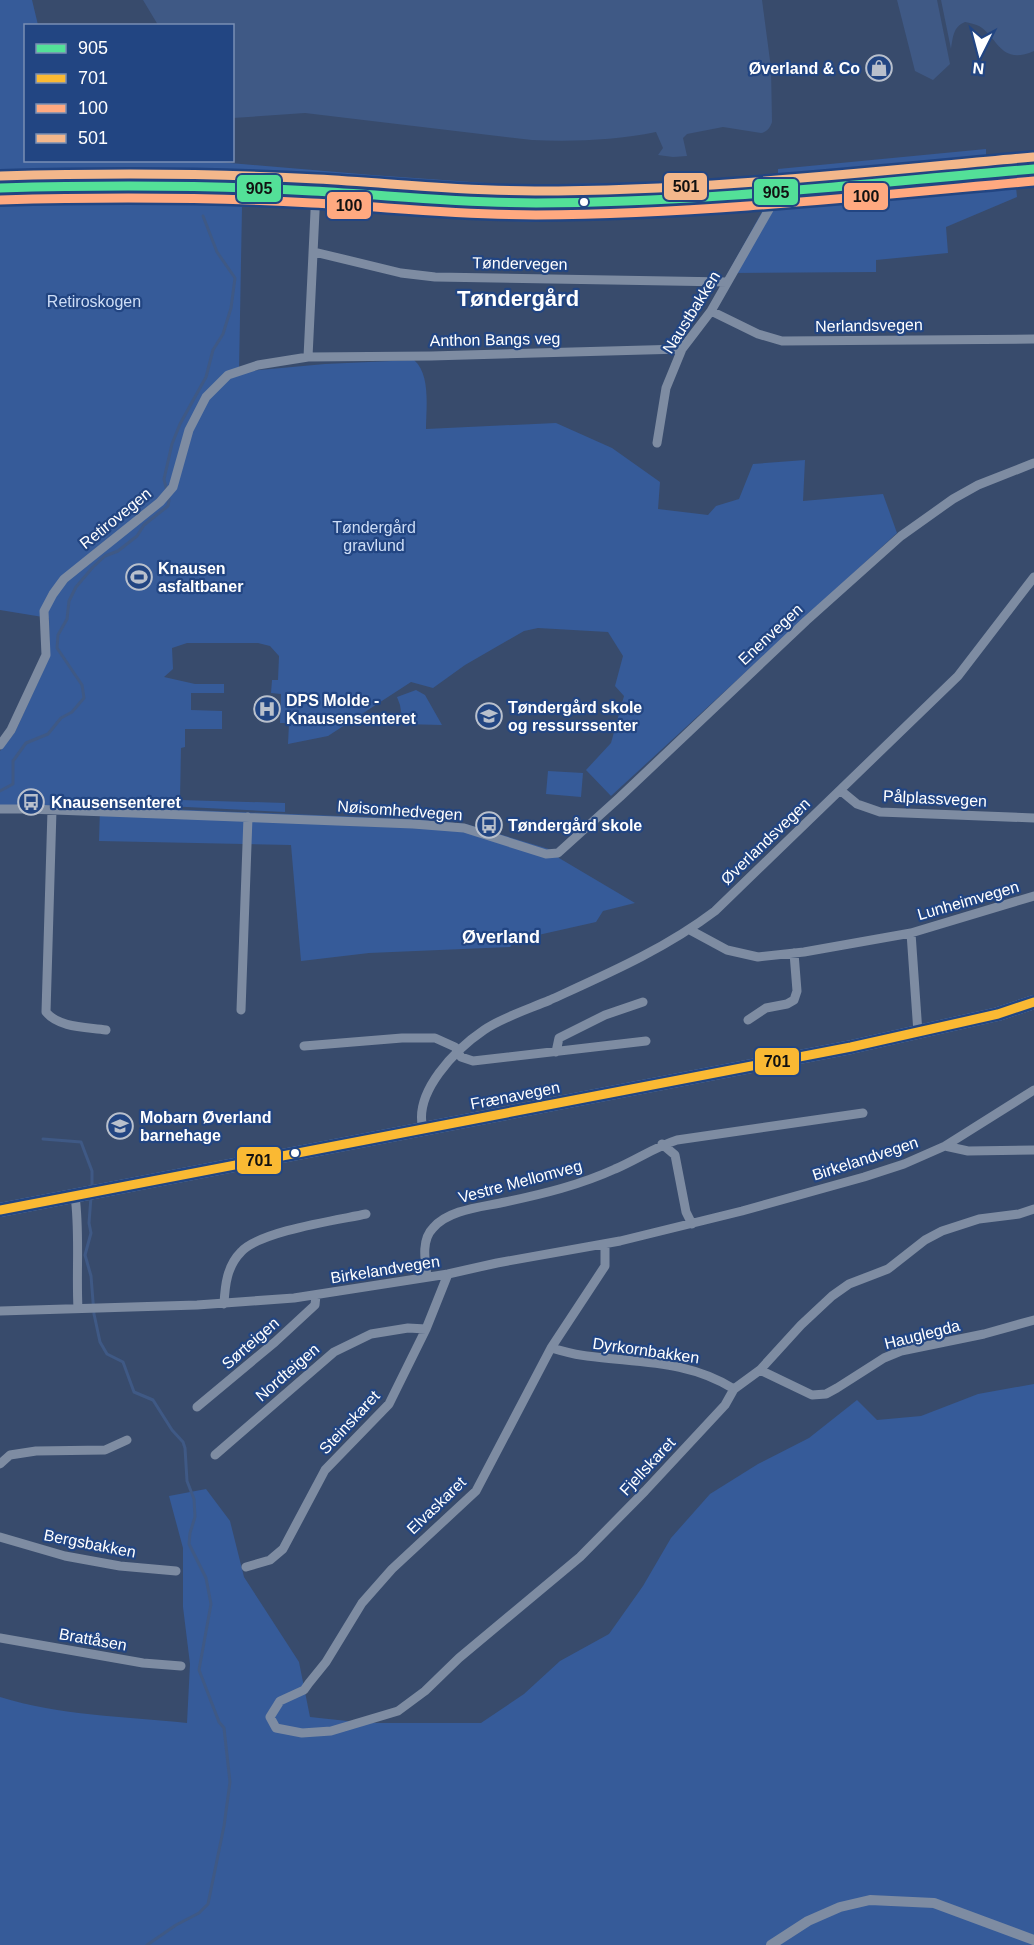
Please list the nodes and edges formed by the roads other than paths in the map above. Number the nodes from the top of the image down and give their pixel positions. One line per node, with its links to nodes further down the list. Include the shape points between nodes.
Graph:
1 (1034, 169): 3 (highway, via 637,201 444,200)
2 (0, 189): 3 (highway, via 190,185)
3 (316, 191): 5 (street)
4 (771, 206): 6 (street, Naustbakken)
5 (314, 252): 6 (street, Tøndervegen, via 435,277); 10 (street)
6 (727, 282): 7 (street, Naustbakken)
7 (711, 312): 8 (street, Nerlandsvegen, via 782,341); 9 (street, Naustbakken)
8 (1034, 339)
9 (682, 349): 10 (street, Anthon Bangs veg); 11 (street, Naustbakken, via 666,388)
10 (308, 357): 14 (street, Retirovegen, via 258,364 228,375 206,397 189,430 173,487 160,502 64,579 53,594 44,611 46,655)
11 (657, 442)
12 (1034, 463): 20 (street, Enenvegen, via 978,485 901,536 558,853)
13 (1034, 577): 15 (street, Øverlandsvegen, via 958,676)
14 (1, 743)
15 (840, 790): 19 (street, Pålplassvegen, via 857,804 880,812); 22 (street, Øverlandsvegen, via 715,911)
16 (0, 809): 17 (street, Nøisomhedvegen)
17 (52, 810): 18 (street, Nøisomhedvegen); 29 (street, via 46,1012 61,1023)
18 (248, 817): 20 (street, Nøisomhedvegen, via 464,828); 27 (street)
19 (1034, 818)
20 (546, 854)
21 (1034, 896): 23 (street, Lunheimvegen)
22 (690, 930): 24 (street, Lunheimvegen, via 727,950 758,957); 33 (street, Øverlandsvegen, via 485,1029)
23 (911, 933): 24 (street, Lunheimvegen); 30 (street, Lunheimvegen)
24 (794, 953): 28 (street, via 794,1000 766,1008)
25 (643, 1002): 34 (street, via 605,1015 559,1038)
26 (1034, 1002): 30 (main road, Frænavegen)
27 (241, 1010)
28 (748, 1020)
29 (106, 1030)
30 (918, 1033): 37 (main road, Frænavegen)
31 (646, 1041): 34 (street)
32 (304, 1046): 33 (street, via 426,1037 442,1040)
33 (458, 1051): 34 (street, via 461,1057 473,1061); 37 (street, Øverlandsvegen, via 433,1081 421,1112)
34 (556, 1052)
35 (1034, 1090): 39 (street, Birkelandvegen)
36 (863, 1113): 38 (street, Vestre Mellomveg)
37 (423, 1130): 41 (main road, Frænavegen)
38 (662, 1144): 45 (street, via 675,1155); 48 (street, Vestre Mellomveg, via 616,1169 565,1188 444,1220 427,1237)
39 (945, 1146): 40 (street, via 968,1151); 45 (street, Birkelandvegen, via 864,1177)
40 (1034, 1150)
41 (75, 1196): 43 (main road, Frænavegen); 51 (street)
42 (1034, 1209): 56 (street, Fjellskaret, via 979,1219 942,1231 888,1269 849,1284 801,1325)
43 (0, 1210)
44 (366, 1214): 50 (street, via 261,1239 242,1250 225,1284)
45 (692, 1224): 46 (street, Birkelandvegen)
46 (605, 1244): 47 (street, Birkelandvegen); 55 (street, Elvaskaret, via 605,1266)
47 (448, 1274): 48 (street, Birkelandvegen); 54 (street, Steinskaret)
48 (427, 1276): 49 (street, Birkelandvegen)
49 (316, 1295): 50 (street, Birkelandvegen); 58 (street, Sørteigen, via 315,1305)
50 (224, 1304): 51 (street, Birkelandvegen)
51 (78, 1309): 52 (street, Birkelandvegen)
52 (0, 1311)
53 (1034, 1320): 56 (street, Hauglegda, via 984,1335 901,1351 826,1394 812,1395)
54 (426, 1329): 60 (street, Nordteigen, via 371,1334 334,1352); 63 (street, Steinskaret, via 389,1404 325,1470 283,1549 270,1560)
55 (551, 1348): 57 (street, Dyrkornbakken, via 698,1371); 67 (street, Elvaskaret, via 476,1491 392,1569 362,1603 304,1690 280,1701 270,1717)
56 (760, 1370): 57 (street, Fjellskaret)
57 (734, 1389): 67 (street, Fjellskaret, via 725,1405 580,1557 398,1712 331,1731 302,1733)
58 (197, 1407)
59 (127, 1440): 61 (street, via 105,1450 10,1455)
60 (215, 1455)
61 (0, 1464)
62 (0, 1537): 64 (street, Bergsbakken, via 65,1556)
63 (246, 1567)
64 (176, 1571)
65 (0, 1638): 66 (street, Brattåsen)
66 (181, 1666)
67 (276, 1728)
68 (1034, 1940): 69 (street, via 934,1903 870,1900 808,1921)
69 (771, 1945)

